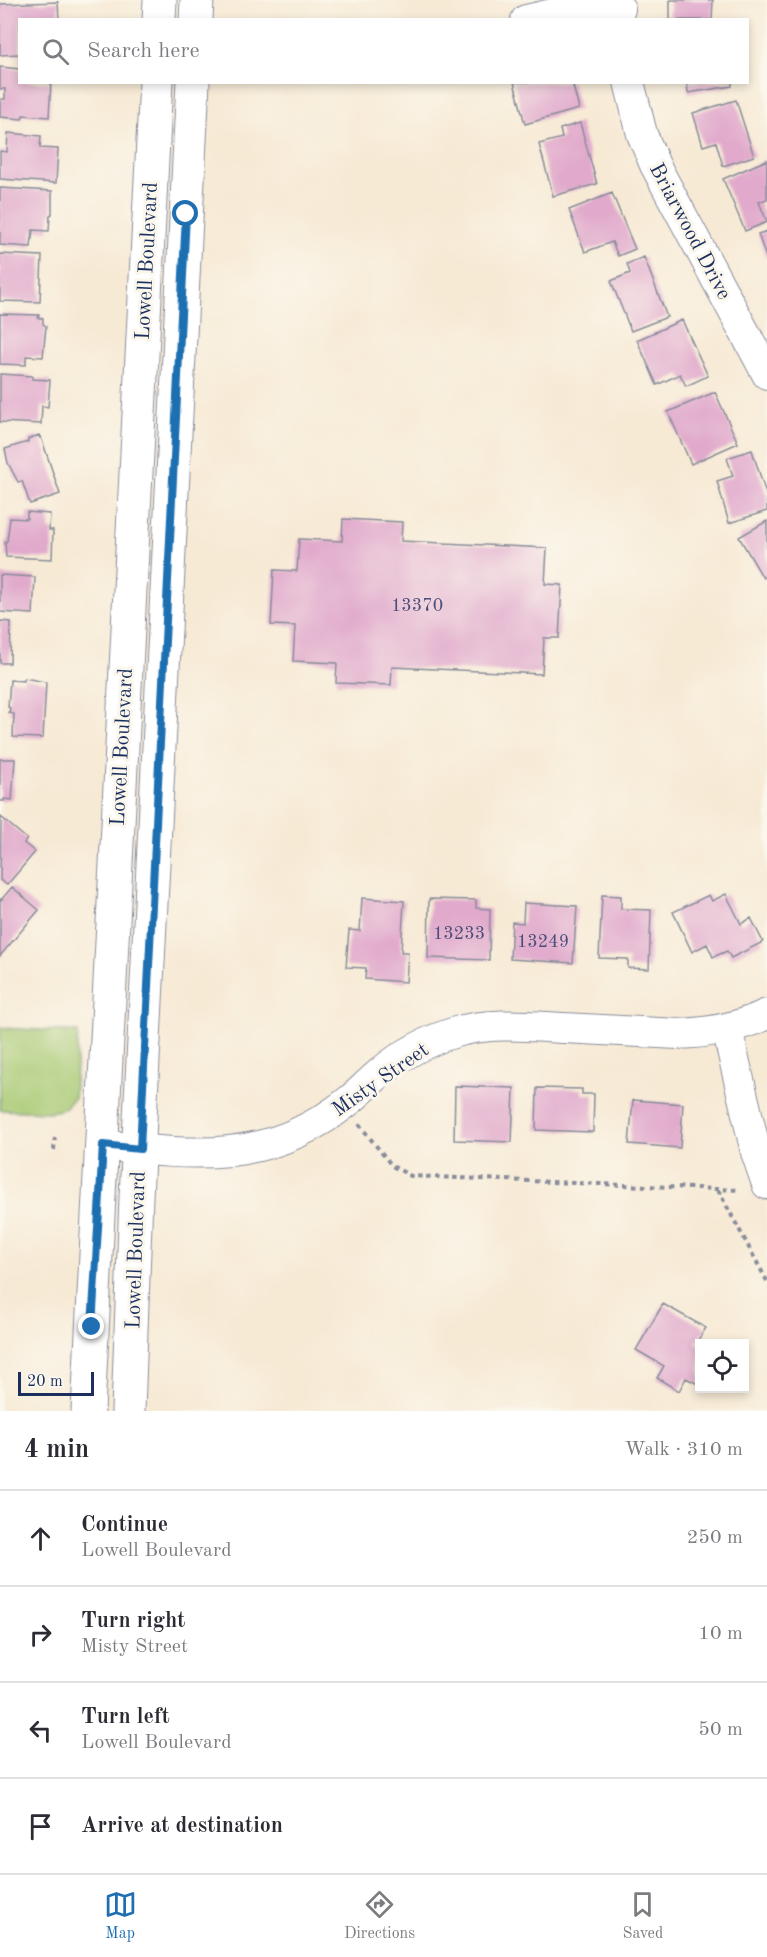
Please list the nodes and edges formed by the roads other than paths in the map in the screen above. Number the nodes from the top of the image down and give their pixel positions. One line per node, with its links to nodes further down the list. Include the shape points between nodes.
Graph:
1 (160, 0): 4 (main road)
2 (197, 0): 5 (main road)
3 (620, 9): 6 (street, via 569,9)
4 (159, 18)
5 (196, 18)
6 (534, 18)
7 (156, 84): 13 (main road, Lowell Boulevard)
8 (193, 84): 14 (main road, Lowell Boulevard)
9 (629, 84): 10 (street, Briarwood Drive, via 642,135 655,165)
10 (767, 374)
11 (767, 1014): 12 (street, Misty Street)
12 (727, 1029): 14 (street, Misty Street, via 678,1034 513,1025 475,1028 430,1042 381,1072 344,1105 287,1138 258,1148 227,1152 196,1154); 15 (street, via 756,1152)
13 (103, 1145): 14 (street, Misty Street); 16 (main road, Lowell Boulevard)
14 (140, 1149): 17 (main road, Lowell Boulevard)
15 (757, 1187)
16 (88, 1411)
17 (128, 1411)

